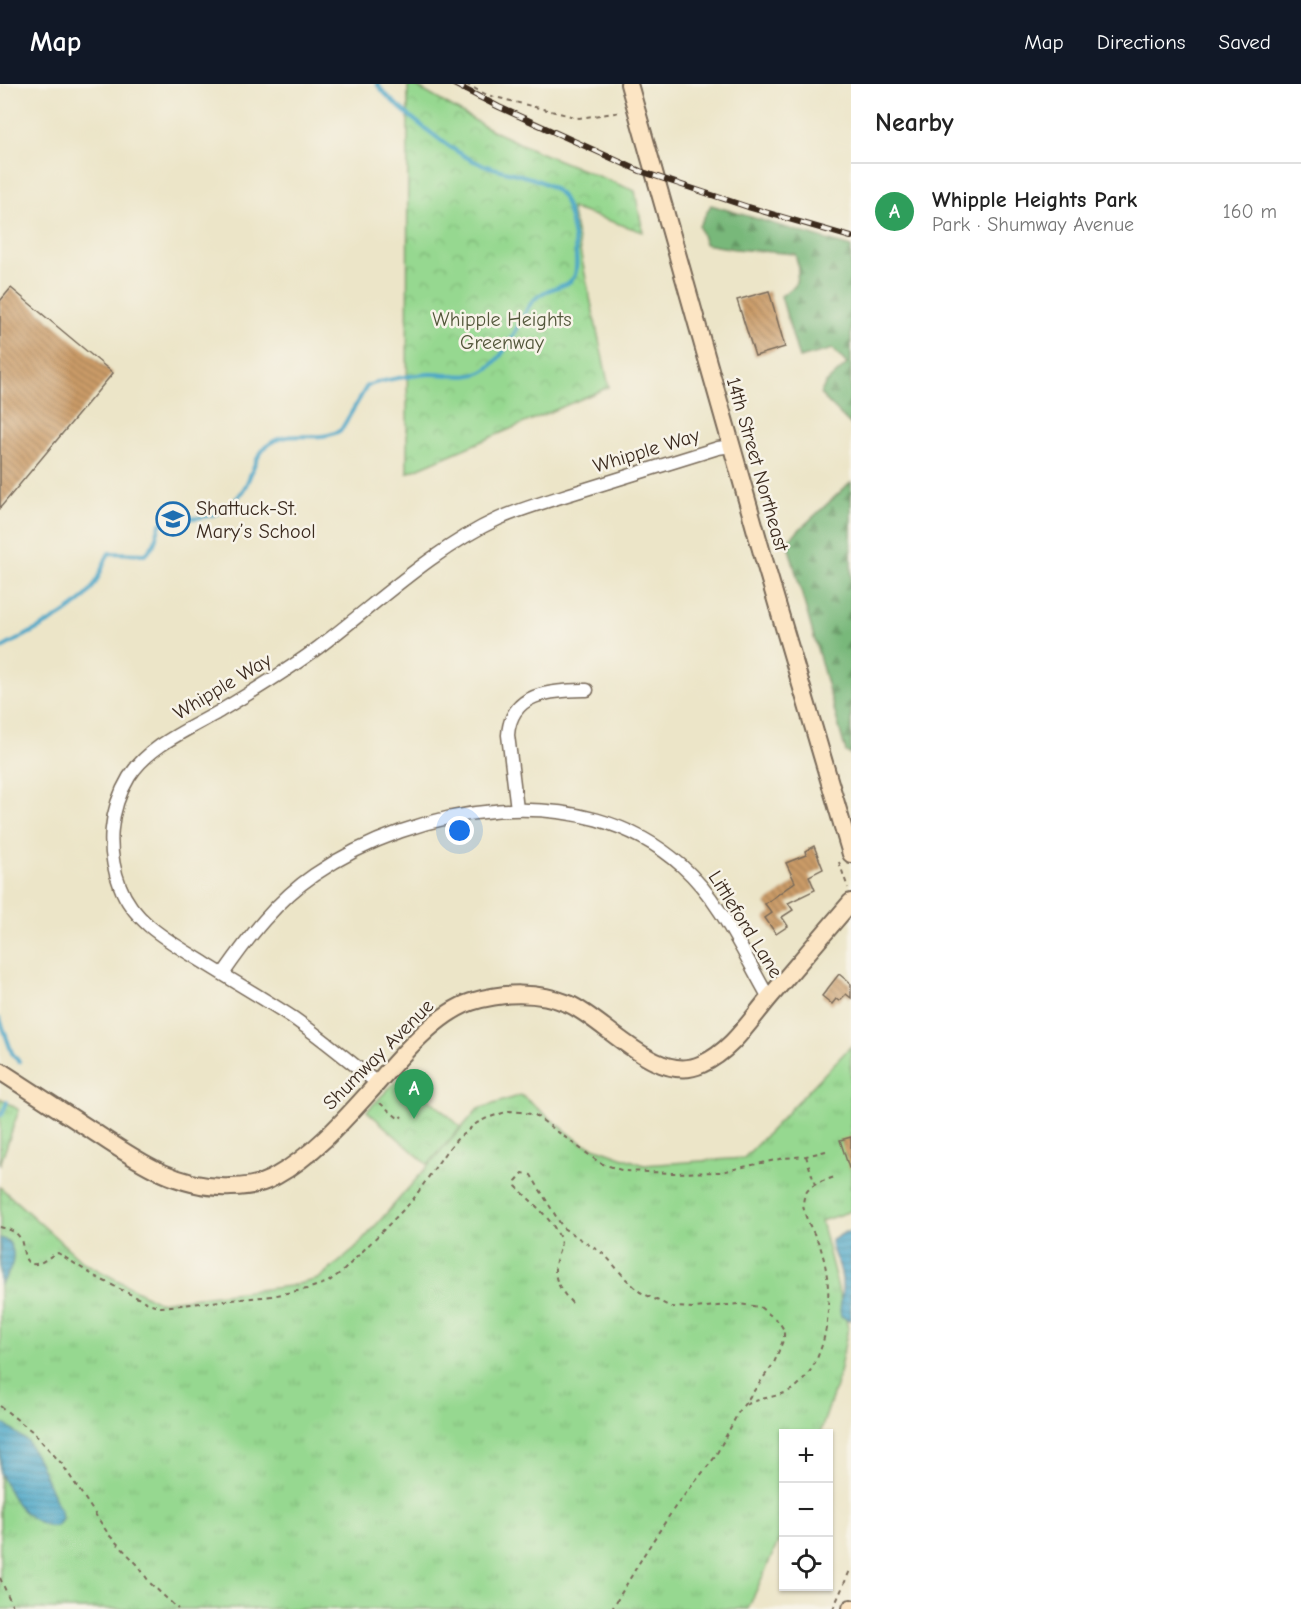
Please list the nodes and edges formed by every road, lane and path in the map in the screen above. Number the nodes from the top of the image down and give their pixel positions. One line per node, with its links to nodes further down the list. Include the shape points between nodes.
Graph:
1 (466, 84): 3 (path, via 487,95 579,118)
2 (629, 84): 3 (street, 14th Street Northeast)
3 (635, 108): 4 (street, 14th Street Northeast)
4 (731, 446): 7 (street, 14th Street Northeast); 9 (street, Whipple Way, via 530,507 469,534 318,648 162,744 145,759 130,775 122,792 111,832 120,887 130,905 159,934)
5 (587, 690): 6 (street, via 556,691 529,699 513,712 508,735)
6 (517, 808): 9 (street, Littleford Lane, via 422,824 344,856 285,898); 10 (street, Littleford Lane, via 591,817 622,828 681,865 705,890)
7 (851, 854)
8 (851, 902): 10 (street, Shumway Avenue)
9 (223, 974): 12 (street, Whipple Way, via 320,1037)
10 (769, 998): 12 (street, Shumway Avenue, via 729,1047 700,1066 681,1068 650,1059 568,1004 533,996 494,996 450,1011)
11 (0, 1071): 12 (street, Shumway Avenue, via 153,1168 180,1181 218,1188 258,1184 276,1177 316,1147)
12 (377, 1083)
13 (830, 1150): 14 (path)
14 (806, 1156): 16 (path); 17 (path, via 721,1172 624,1172 600,1163 535,1115 509,1111 477,1123 451,1146 402,1212 328,1282 292,1293 177,1307 148,1303 87,1273 58,1253 36,1264 29,1262 20,1238 10,1229)
15 (837, 1176): 16 (path)
16 (815, 1185): 20 (path, via 806,1194 804,1210 821,1246 828,1277 824,1343 813,1367 795,1387)
17 (0, 1227)
18 (572, 1303): 20 (path, via 556,1280 559,1237 534,1202 516,1186 523,1173 531,1175 563,1228 605,1255 650,1299 683,1309 752,1305 779,1322 784,1338 781,1348)
19 (0, 1406): 24 (path, via 33,1432 62,1464 109,1535)
20 (744, 1406): 25 (path, via 715,1457 675,1507)
21 (851, 1568): 26 (path)
22 (0, 1578): 23 (path)
23 (14, 1609)
24 (178, 1609)
25 (612, 1609)
26 (833, 1609)

